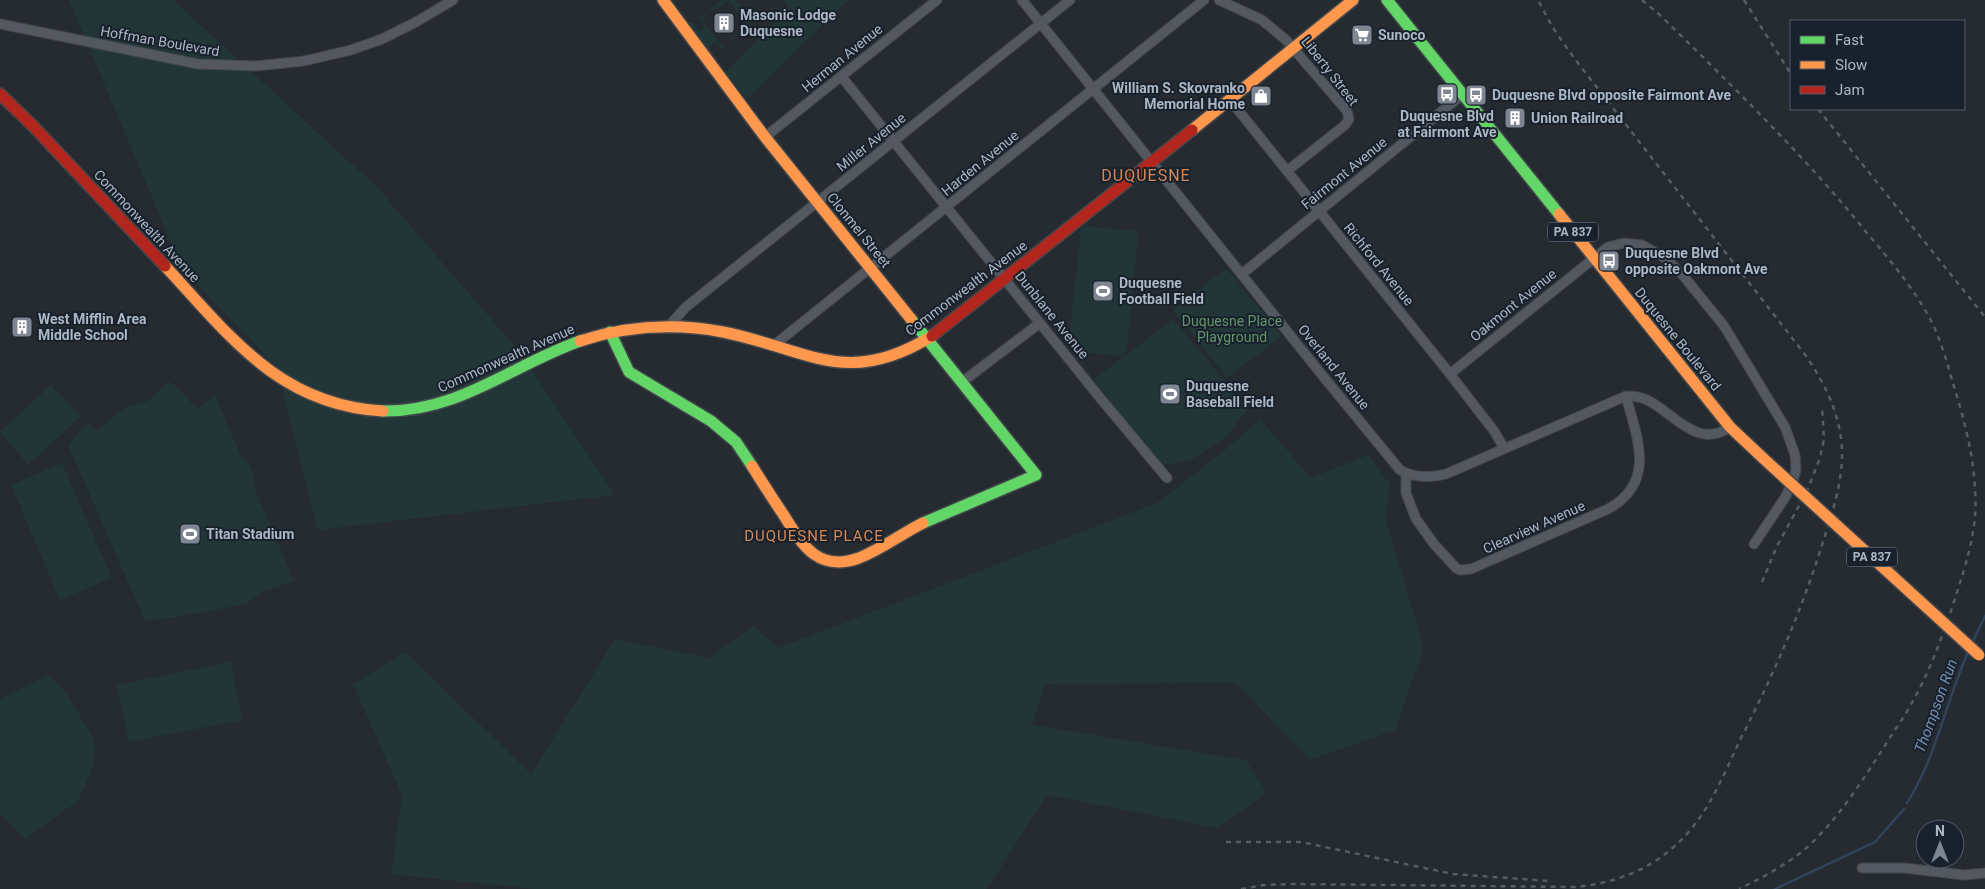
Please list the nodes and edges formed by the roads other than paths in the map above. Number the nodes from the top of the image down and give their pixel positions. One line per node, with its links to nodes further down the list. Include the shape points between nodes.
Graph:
1 (453, 0): 11 (street, Hoffman Boulevard, via 382,39 351,50 304,61 256,66 198,64)
2 (663, 0): 18 (street, Clonmel Street)
3 (937, 0): 13 (street, Herman Avenue)
4 (1022, 0): 10 (street, Overland Avenue)
5 (1070, 0): 10 (street, Miller Avenue)
6 (1204, 0): 14 (street, Harden Avenue)
7 (1219, 0): 12 (street, Liberty Street, via 1262,20)
8 (1353, 0): 12 (street, Commonwealth Avenue)
9 (1387, 0): 16 (street, Duquesne Boulevard / PA 837)
10 (1041, 23): 14 (street, Overland Avenue); 19 (street, Miller Avenue)
11 (0, 24)
12 (1294, 47): 17 (street, Commonwealth Avenue); 21 (street, Liberty Street, via 1347,111 1349,118 1345,125)
13 (841, 76): 18 (street, Herman Avenue); 19 (street, Dunblane Avenue)
14 (1095, 89): 20 (street, Overland Avenue); 23 (street, Harden Avenue)
15 (0, 94): 31 (street, Commonwealth Avenue, via 244,350 278,378 320,400 372,411 439,405 468,395 567,345)
16 (1463, 94): 24 (street, Fairmont Avenue); 25 (street, Duquesne Boulevard / PA 837)
17 (1230, 100): 20 (street, Commonwealth Avenue); 21 (street, Richford Avenue)
18 (765, 137): 22 (street, Clonmel Street)
19 (894, 141): 22 (street, Miller Avenue); 23 (street, Dunblane Avenue)
20 (1153, 162): 27 (street, Overland Avenue); 28 (street, Commonwealth Avenue)
21 (1287, 171): 24 (street, Richford Avenue)
22 (817, 203): 26 (street, Clonmel Street); 30 (street, Miller Avenue, via 686,307)
23 (947, 207): 26 (street, Harden Avenue); 28 (street, Dunblane Avenue)
24 (1319, 211): 27 (street, Fairmont Avenue); 34 (street, Richford Avenue)
25 (1593, 258): 34 (street, Oakmont Avenue); 37 (street, Duquesne Boulevard / PA 837); 41 (street, Oakmont Avenue, via 1612,245 1624,243 1636,244 1659,254 1672,264 1724,326 1786,427 1796,470 1786,496)
26 (870, 268): 32 (street, Clonmel Street); 33 (street, Harden Avenue)
27 (1242, 274): 39 (street, Overland Avenue, via 1390,460)
28 (1005, 279): 29 (street, Dunblane Avenue); 32 (street, Commonwealth Avenue)
29 (1040, 323): 35 (street); 40 (street, Dunblane Avenue)
30 (668, 327): 31 (street, Commonwealth Avenue); 33 (street, Commonwealth Avenue, via 719,331)
31 (610, 332): 35 (street, Clonmel Street, via 629,372 712,421 736,442 804,546 818,557 836,563 854,559 922,524 1036,475)
32 (928, 339): 33 (street, Commonwealth Avenue, via 889,358 855,364 818,360); 35 (street, Clonmel Street)
33 (773, 346)
34 (1450, 374): 38 (street, Richford Avenue)
35 (962, 382)
36 (1626, 396): 37 (street, via 1651,402 1690,429 1714,434); 38 (street); 39 (street, Clearview Avenue, via 1640,446 1641,462 1626,495 1608,509 1471,570 1456,568 1420,526 1408,500)
37 (1730, 427): 42 (street, Duquesne Boulevard / PA 837, bridge)
38 (1504, 448): 39 (street, via 1438,476)
39 (1406, 473)
40 (1167, 478)
41 (1754, 544)
42 (1982, 658)
43 (1862, 868): 44 (street, via 1904,868 1964,875)
44 (1985, 873)

